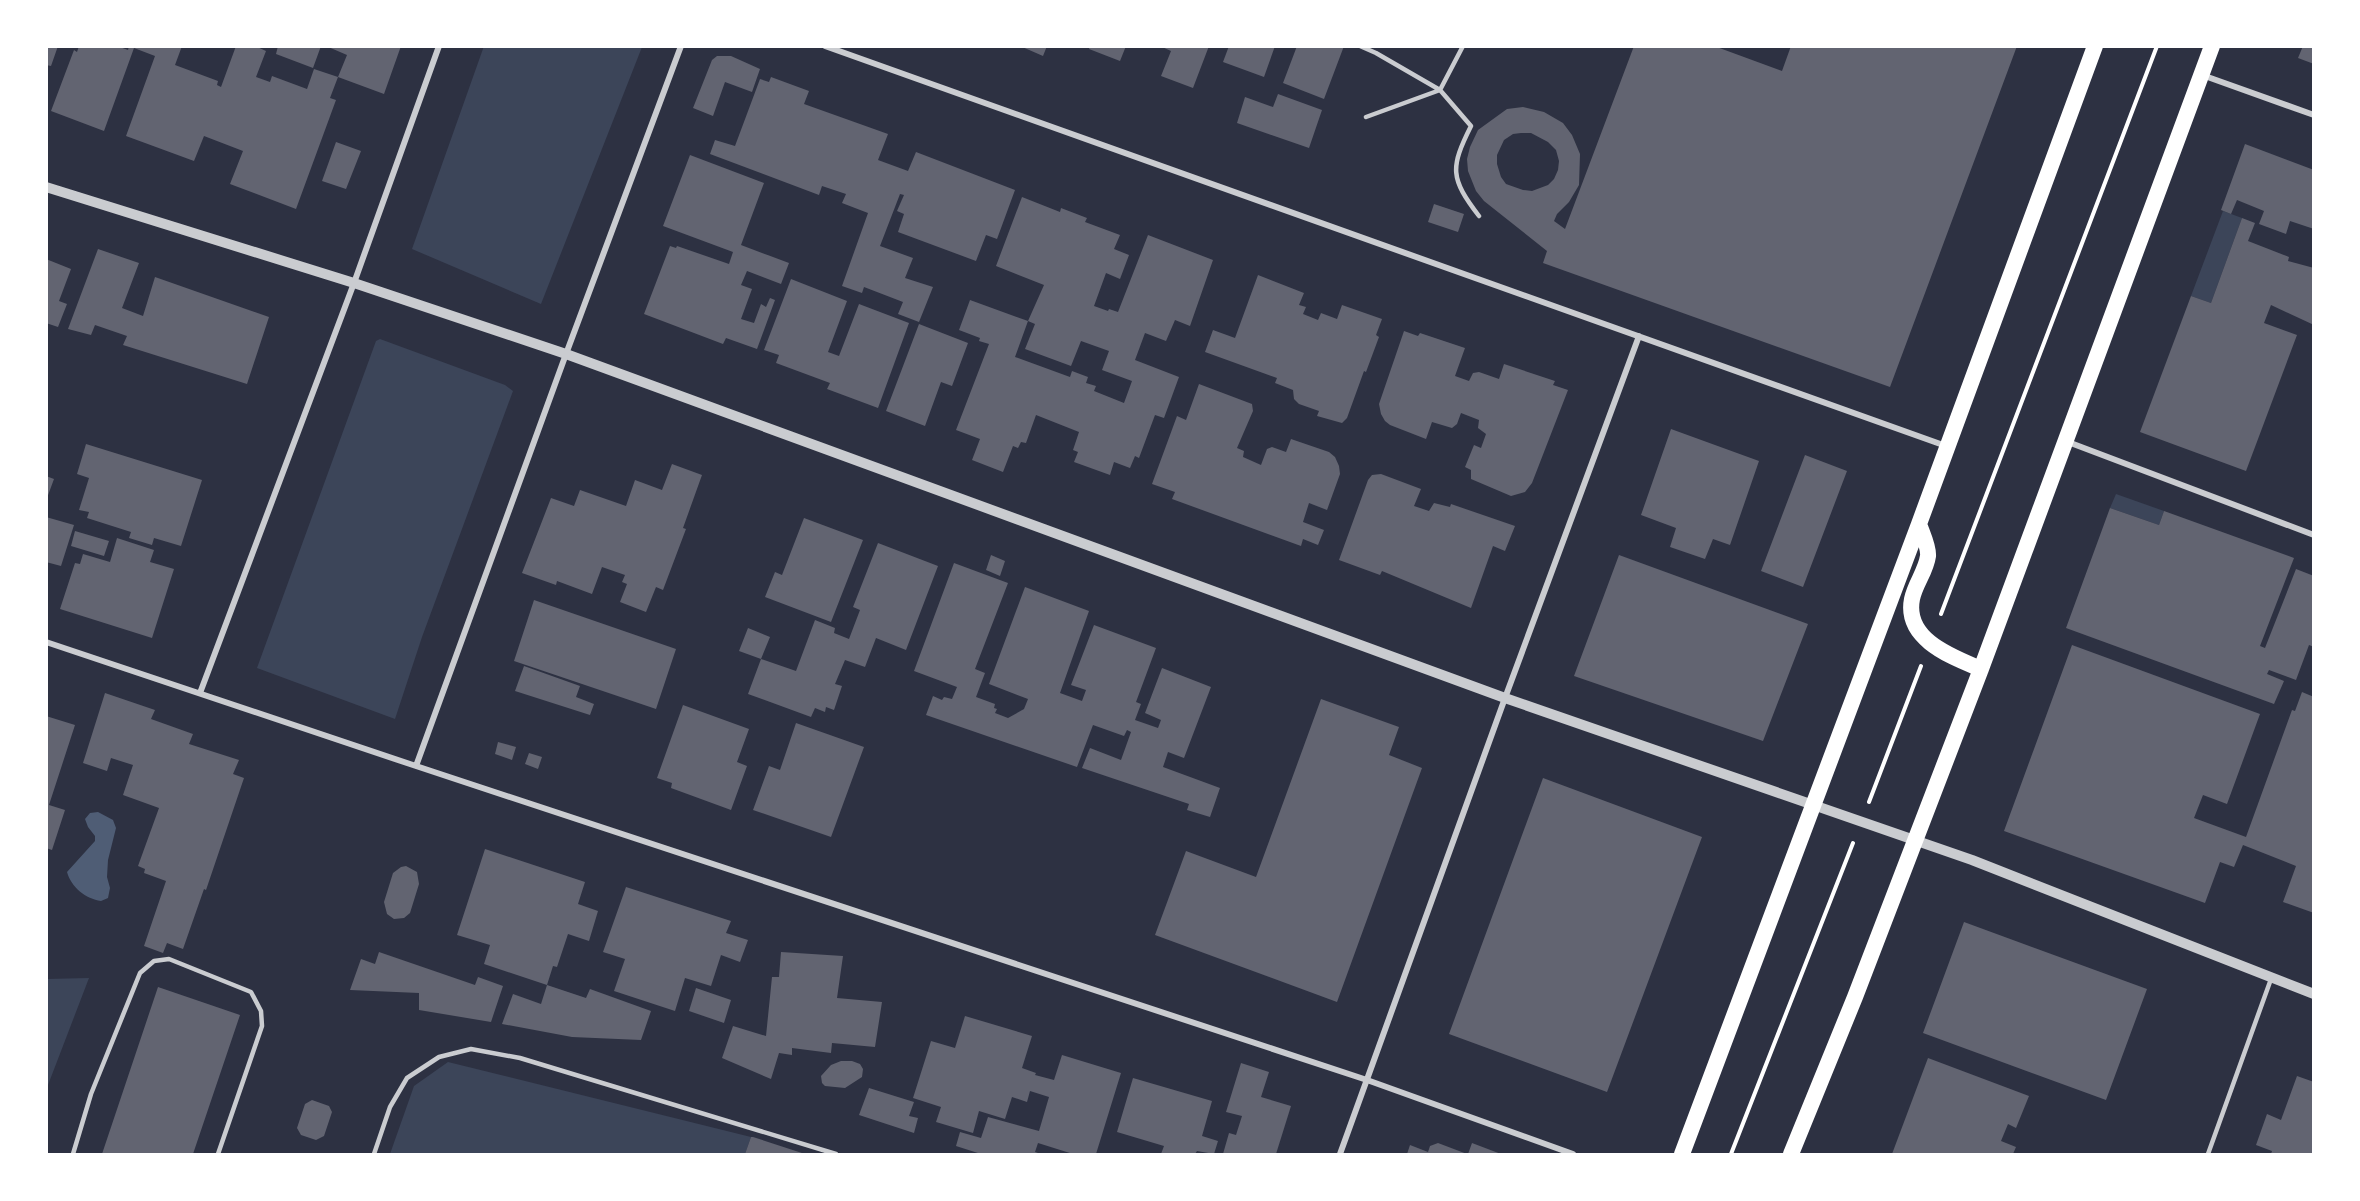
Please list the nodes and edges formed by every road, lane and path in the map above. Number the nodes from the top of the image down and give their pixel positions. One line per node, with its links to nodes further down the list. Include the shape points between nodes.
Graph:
1 (439, 46): 15 (street)
2 (681, 46): 17 (street)
3 (825, 46): 16 (street)
4 (1360, 46): 10 (lane)
5 (1463, 46): 10 (lane)
6 (2095, 46): 19 (highway)
7 (2157, 46): 23 (path)
8 (2212, 46): 9 (highway)
9 (2202, 75): 11 (street); 18 (highway)
10 (1440, 90): 12 (lane); 14 (lane, via 1471,126 1458,152 1455,178)
11 (2313, 115)
12 (1366, 117)
13 (46, 187): 15 (street)
14 (1479, 216)
15 (354, 283): 17 (street); 25 (street)
16 (1639, 336): 19 (street); 26 (street)
17 (566, 354): 26 (street); 27 (street)
18 (2064, 441): 21 (street); 24 (highway)
19 (1948, 447): 20 (highway)
20 (1919, 524): 23 (highway, via 1929,554 1911,600 1912,619); 28 (highway)
21 (2313, 535)
22 (46, 642): 25 (street)
23 (1930, 642): 24 (highway, via 1947,655); 29 (path)
24 (1981, 669): 30 (highway)
25 (200, 693): 27 (street)
26 (1505, 698): 28 (street); 33 (street)
27 (416, 766): 33 (street)
28 (1813, 805): 29 (street); 40 (highway)
29 (1862, 822): 30 (street); 41 (path)
30 (1915, 840): 31 (street); 42 (highway)
31 (2272, 977): 32 (street); 43 (lane)
32 (2313, 994)
33 (1367, 1080): 38 (street); 39 (street)
34 (73, 1155): 35 (lane, via 91,1094 141,973 154,961 170,959 251,992 261,1011 262,1026)
35 (218, 1155)
36 (374, 1155): 37 (lane, via 390,1107 407,1078 439,1057 471,1049 520,1058)
37 (836, 1155)
38 (1341, 1155)
39 (1573, 1155)
40 (1682, 1155)
41 (1731, 1155)
42 (1791, 1155)
43 (2208, 1155)

